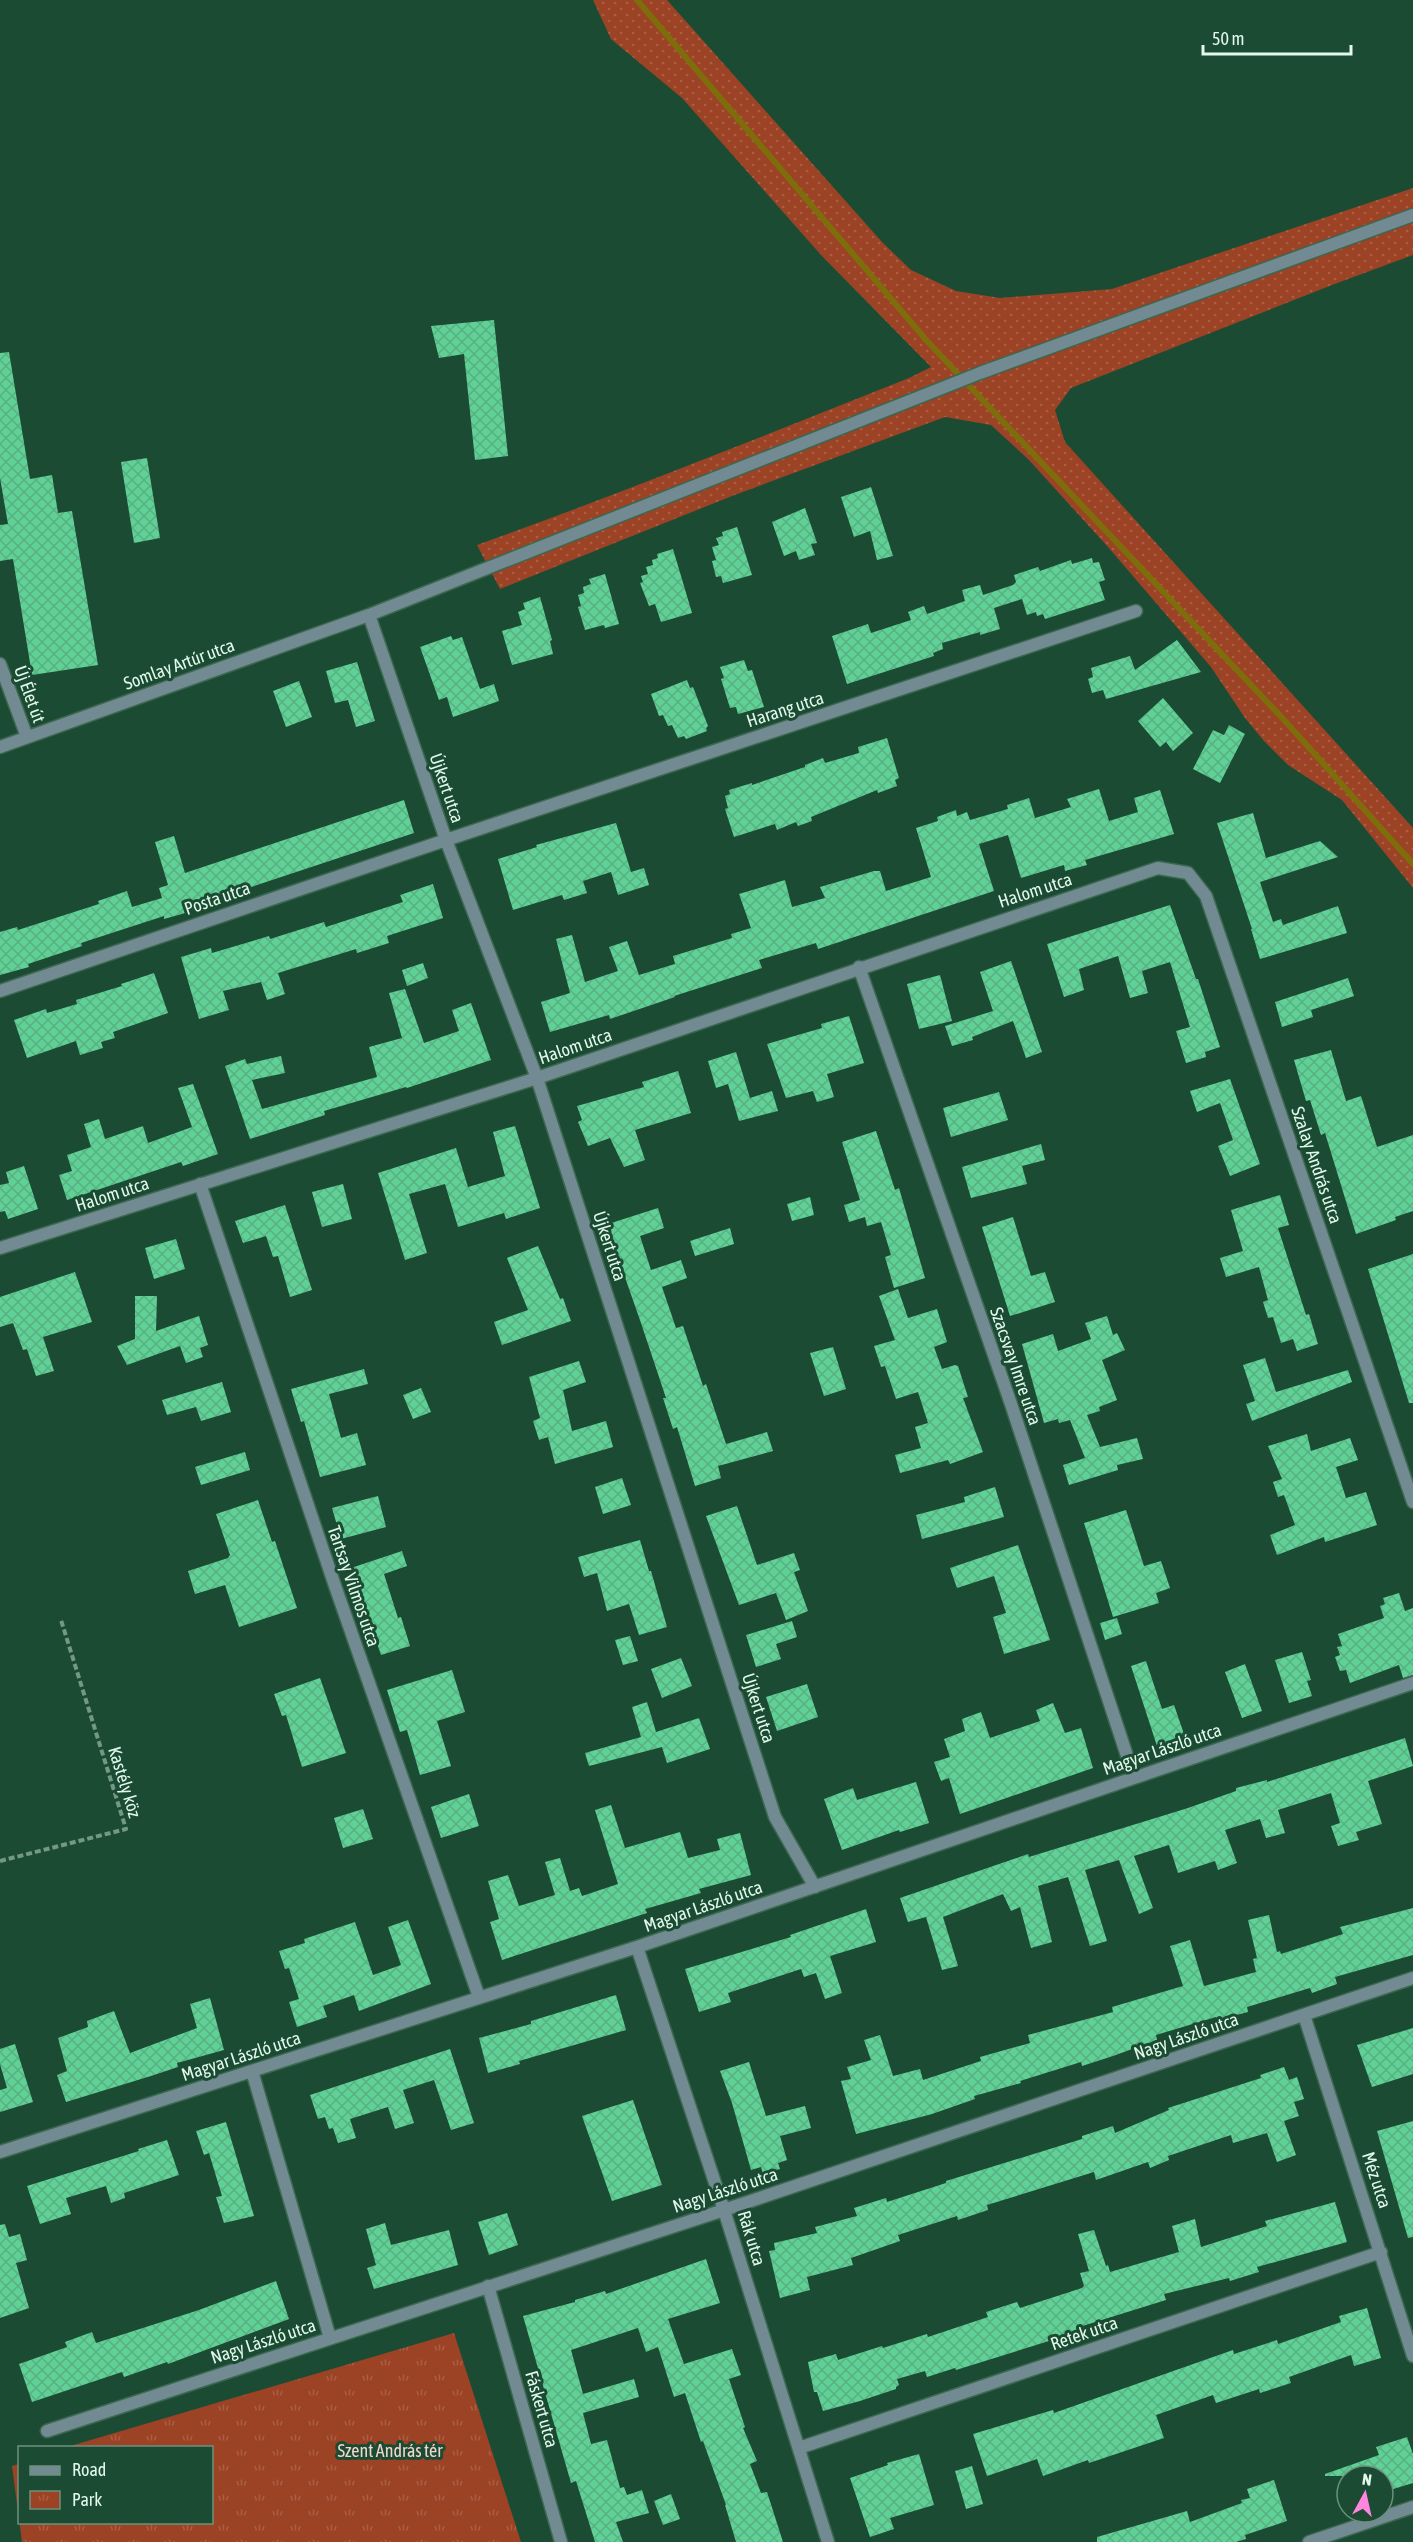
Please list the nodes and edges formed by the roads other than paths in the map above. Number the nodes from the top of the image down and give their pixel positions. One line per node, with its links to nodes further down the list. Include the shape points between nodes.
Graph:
1 (1413, 215): 3 (street, Somlay Artúr utca, via 980,373)
2 (1136, 611): 7 (street, Harang utca)
3 (369, 615): 5 (street, Somlay Artúr utca); 7 (street, Újkert utca)
4 (0, 664): 5 (street, Új Élet út)
5 (27, 737): 6 (street, Somlay Artúr utca)
6 (0, 747)
7 (446, 840): 10 (street, Posta utca); 11 (street, Újkert utca)
8 (1158, 868): 9 (street, Halom utca); 14 (street, Szalay András utca, via 1188,873 1206,896)
9 (859, 967): 11 (street, Halom utca); 16 (street, Szacsvay Imre utca, via 1007,1392)
10 (0, 991)
11 (537, 1078): 12 (street, Halom utca); 17 (street, Újkert utca, via 775,1817)
12 (200, 1184): 13 (street, Halom utca); 20 (street, Tartsay Vilmos utca)
13 (0, 1248)
14 (1413, 1502)
15 (1413, 1683): 16 (street, Magyar László utca)
16 (1134, 1777): 17 (street, Magyar László utca)
17 (814, 1887): 18 (street, Magyar László utca)
18 (638, 1947): 20 (street, Magyar László utca); 24 (street, Rák utca)
19 (1413, 1978): 21 (street, Nagy László utca)
20 (479, 1997): 22 (street, Magyar László utca)
21 (1304, 2015): 24 (street, Nagy László utca); 25 (street, Méz utca)
22 (252, 2071): 23 (street, Magyar László utca); 27 (street)
23 (0, 2151)
24 (724, 2210): 26 (street, Nagy László utca); 30 (street, Rák utca)
25 (1381, 2252): 28 (street, Méz utca); 30 (street, Retek utca)
26 (488, 2286): 27 (street, Nagy László utca); 32 (street, Fáskert utca)
27 (330, 2338): 29 (street, Nagy László utca)
28 (1413, 2356)
29 (47, 2431)
30 (799, 2448): 33 (street, Rák utca)
31 (1413, 2506): 34 (street)
32 (561, 2542)
33 (828, 2542)
34 (1310, 2542)

